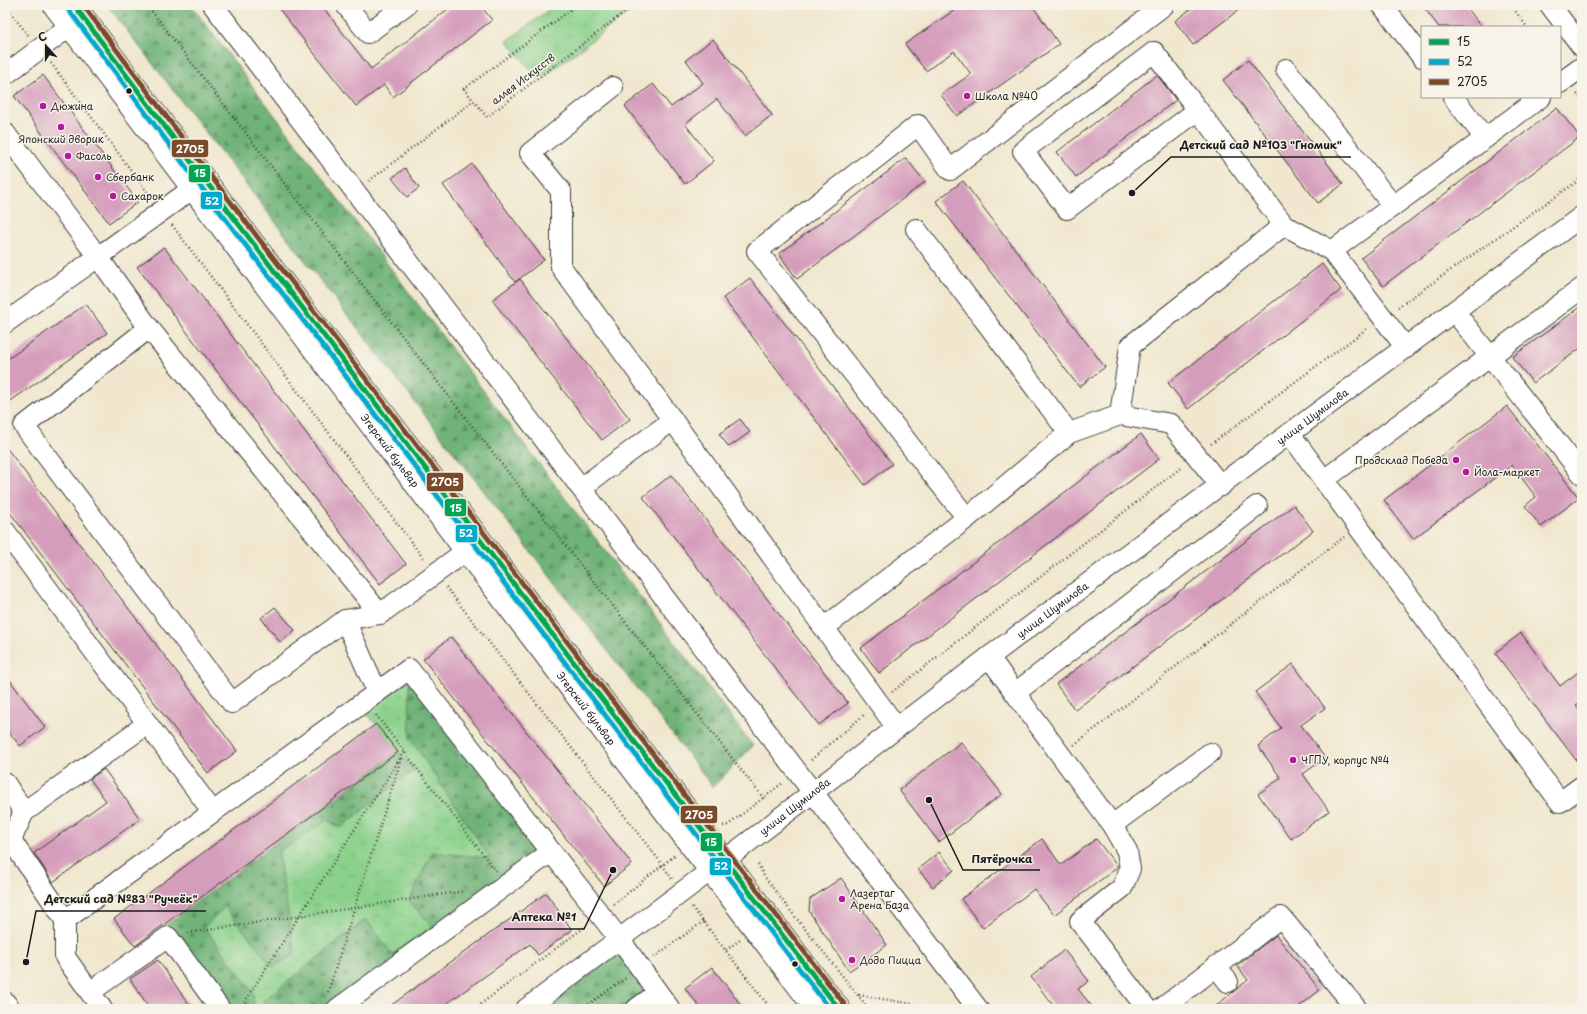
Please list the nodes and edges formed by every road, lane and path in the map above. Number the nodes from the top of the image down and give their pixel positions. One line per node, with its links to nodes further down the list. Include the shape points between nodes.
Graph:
1 (54, 5): 14 (main road, Эгерский бульвар)
2 (74, 5): 33 (main road, Эгерский бульвар)
3 (147, 5): 80 (path)
4 (213, 5): 34 (street)
5 (346, 5): 6 (street, via 368,33)
6 (406, 5)
7 (577, 5): 28 (path, аллея Искусств, via 464,89)
8 (634, 5): 28 (path, аллея Искусств, via 487,117)
9 (1164, 5): 16 (street)
10 (1382, 5): 20 (street)
11 (1511, 5): 15 (path)
12 (1550, 5): 17 (street)
13 (5, 6): 18 (path)
14 (70, 26): 18 (street); 33 (main road, Эгерский бульвар)
15 (1526, 26)
16 (1134, 27): 19 (street); 59 (street, via 950,170 918,125 757,251)
17 (1582, 47)
18 (40, 49): 23 (street); 36 (path)
19 (1154, 52): 29 (street); 29 (street, via 1023,151 1067,209)
20 (1421, 56)
21 (1582, 67): 24 (street)
22 (1286, 69): 35 (street)
23 (5, 75)
24 (1561, 82)
25 (613, 86): 50 (street, via 530,153 561,190 561,267)
26 (1454, 98): 31 (street)
27 (1540, 98): 31 (street)
28 (473, 101): 34 (path)
29 (1198, 110): 38 (street)
30 (5, 133): 41 (street)
31 (1485, 138): 35 (street)
32 (1582, 178): 44 (path)
33 (198, 184): 36 (street); 62 (main road, Эгерский бульвар)
34 (355, 192): 57 (street)
35 (1393, 206): 40 (street)
36 (161, 211): 41 (street); 63 (path)
37 (1582, 216): 43 (street, улица Шумилова)
38 (1284, 225): 40 (street); 49 (street, via 1130,346)
39 (916, 229): 51 (street)
40 (1332, 251): 44 (street)
41 (98, 257): 45 (street); 46 (street)
42 (1582, 288): 48 (street)
43 (1455, 312): 47 (street, улица Шумилова); 48 (street)
44 (1383, 317): 47 (street); 53 (path)
45 (5, 323)
46 (149, 328): 64 (street); 65 (street, via 24,426 232,703)
47 (1406, 348): 52 (street, улица Шумилова)
48 (1489, 356): 54 (street); 55 (street)
49 (1120, 415): 51 (street); 53 (street, via 1171,424)
50 (673, 420): 57 (street); 66 (street)
51 (1069, 433): 59 (street)
52 (1290, 434): 55 (street); 56 (street, улица Шумилова)
53 (1196, 455): 56 (street); 70 (path)
54 (1582, 474)
55 (1324, 480): 60 (street)
56 (1221, 486): 67 (street, улица Шумилова)
57 (581, 488): 76 (street)
58 (1257, 506): 68 (street)
59 (967, 518): 66 (street)
60 (1358, 526): 75 (path); 78 (street, via 1560,802)
61 (5, 532): 71 (street)
62 (473, 545): 63 (street); 89 (main road, Эгерский бульвар)
63 (435, 574): 64 (street); 88 (path)
64 (380, 614): 65 (street)
65 (345, 620): 69 (street)
66 (825, 627): 70 (street)
67 (989, 657): 68 (street); 72 (street, улица Шумилова)
68 (1016, 693): 75 (street)
69 (371, 696): 73 (path); 81 (street); 86 (street, via 409,669)
70 (879, 702): 72 (street); 76 (path)
71 (147, 724): 81 (street); 82 (street)
72 (897, 728): 79 (street, улица Шумилова)
73 (404, 752): 91 (path); 95 (path); 97 (path)
74 (1210, 754): 83 (street)
75 (1061, 756): 83 (street)
76 (797, 772): 79 (street); 80 (path)
77 (5, 783): 82 (street)
78 (1582, 786)
79 (812, 793): 89 (street, улица Шумилова); 121 (street)
80 (764, 799): 84 (path, via 728,825)
81 (212, 811): 98 (street)
82 (24, 812): 85 (street)
83 (1112, 825): 122 (street, via 1127,851 1130,869 1122,888 1080,921)
84 (717, 827)
85 (8, 842): 98 (street)
86 (552, 852): 91 (street); 96 (street)
87 (678, 852): 88 (path)
88 (662, 864): 90 (path); 96 (path)
89 (718, 865): 101 (street, улица Шумилова); 117 (main road, Эгерский бульвар); 118 (main road, Эгерский бульвар)
90 (673, 880)
91 (507, 885): 107 (street)
92 (469, 890): 95 (path)
93 (689, 903): 102 (path)
94 (785, 904): 105 (path)
95 (355, 907): 97 (path); 107 (path)
96 (601, 915): 101 (street); 112 (path)
97 (299, 916): 99 (path); 111 (path)
98 (64, 920): 103 (street, via 65,957)
99 (168, 936): 103 (street); 110 (street)
100 (741, 939): 102 (path)
101 (620, 940): 104 (street); 113 (street, улица Шумилова)
102 (726, 950): 116 (path)
103 (90, 992): 109 (street)
104 (658, 993): 114 (street); 115 (street)
105 (858, 995): 119 (path); 120 (path, via 918,1005)
106 (5, 1002): 108 (street)
107 (332, 1002)
108 (10, 1009)
109 (102, 1009)
110 (220, 1009)
111 (240, 1009)
112 (474, 1009)
113 (526, 1009)
114 (636, 1009)
115 (670, 1009)
116 (772, 1009)
117 (816, 1009)
118 (839, 1009)
119 (869, 1009)
120 (921, 1009)
121 (978, 1009)
122 (1147, 1009)
123 (1161, 1009): 124 (street, via 1222,974 1281,917)
124 (1356, 1009)

